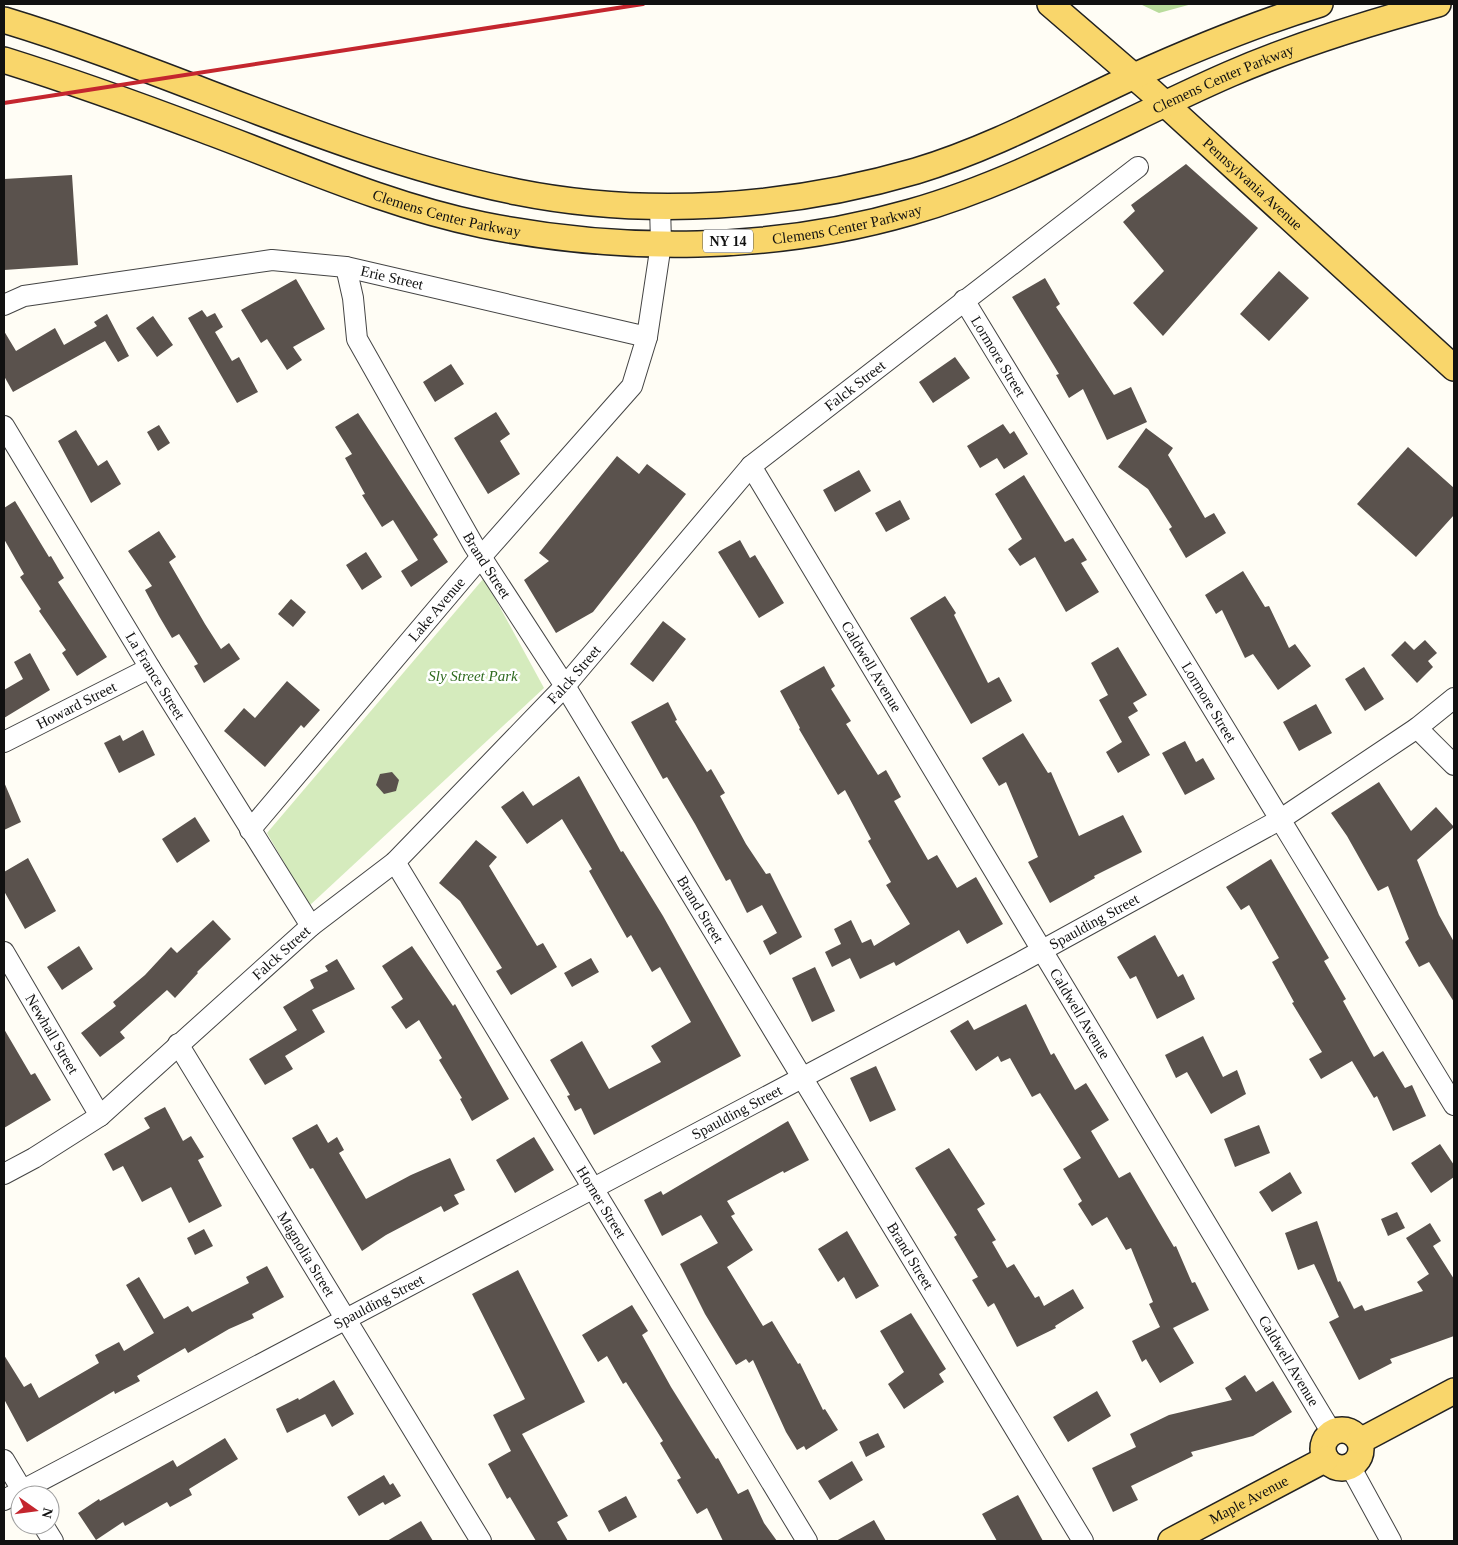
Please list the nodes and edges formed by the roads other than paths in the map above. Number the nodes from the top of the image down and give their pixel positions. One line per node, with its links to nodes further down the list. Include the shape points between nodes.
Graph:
1 (1050, 4): 6 (main road, Pennsylvania Avenue)
2 (1320, 4): 6 (main road, via 1246,28)
3 (1438, 4): 7 (main road, Clemens Center Parkway / NY 14, via 1310,44 1230,74)
4 (4, 20): 9 (main road, via 74,42 321,134 453,176 519,192 625,205)
5 (4, 60): 10 (main road, Clemens Center Parkway / NY 14, via 405,204 481,224 564,238)
6 (1134, 77): 7 (main road, Pennsylvania Avenue); 9 (main road, via 1028,128 914,171 780,200)
7 (1166, 105): 10 (main road, Clemens Center Parkway / NY 14, via 1039,164 910,213 780,237); 15 (main road, Pennsylvania Avenue)
8 (1138, 167): 12 (street, Falck Street)
9 (660, 205): 10 (street)
10 (661, 244): 14 (street)
11 (346, 267): 13 (street, Erie Street, via 272,260 24,296); 14 (street, Erie Street); 18 (street, Brand Street, via 353,298 356,339)
12 (964, 300): 17 (street, Falck Street); 25 (street, Lormore Street)
13 (4, 306)
14 (647, 337): 18 (street, Lake Avenue, via 632,386)
15 (1454, 368)
16 (4, 426): 19 (street, La France Street)
17 (751, 466): 20 (street, Falck Street); 29 (street, Caldwell Avenue)
18 (480, 558): 20 (street, Brand Street); 26 (street, Lake Avenue)
19 (150, 668): 23 (street, Howard Street); 26 (street, La France Street)
20 (565, 686): 27 (street, Falck Street); 32 (street, Brand Street)
21 (1454, 698): 22 (street, Spaulding Street)
22 (1417, 728): 24 (street); 25 (street, Spaulding Street)
23 (4, 742)
24 (1454, 765)
25 (1281, 819): 29 (street, Spaulding Street); 33 (street, Lormore Street)
26 (250, 830): 28 (street, La France Street)
27 (394, 862): 28 (street, Falck Street); 36 (street, Horner Street)
28 (311, 926): 31 (street, Falck Street)
29 (1042, 951): 32 (street, Spaulding Street); 39 (street, Caldwell Avenue)
30 (4, 952): 34 (street, Newhall Street)
31 (178, 1044): 34 (street, Falck Street); 37 (street, Magnolia Street)
32 (802, 1078): 36 (street, Spaulding Street); 48 (street, Brand Street)
33 (1454, 1105)
34 (100, 1116): 35 (street, Falck Street)
35 (4, 1174)
36 (593, 1187): 37 (street, Spaulding Street); 47 (street, Horner Street)
37 (346, 1318): 45 (street, Spaulding Street); 46 (street, Magnolia Street)
38 (1454, 1391): 40 (main road)
39 (1332, 1433): 40 (main road, via 1338,1429 1348,1430); 41 (main road, via 1323,1446)
40 (1360, 1441): 43 (main road, via 1361,1452)
41 (1326, 1459): 43 (main road, via 1334,1466); 49 (main road, Maple Avenue)
42 (4, 1460): 44 (street)
43 (1350, 1466): 50 (street)
44 (18, 1485)
45 (38, 1485)
46 (481, 1541)
47 (807, 1541)
48 (1083, 1541)
49 (1171, 1541)
50 (1391, 1541)

